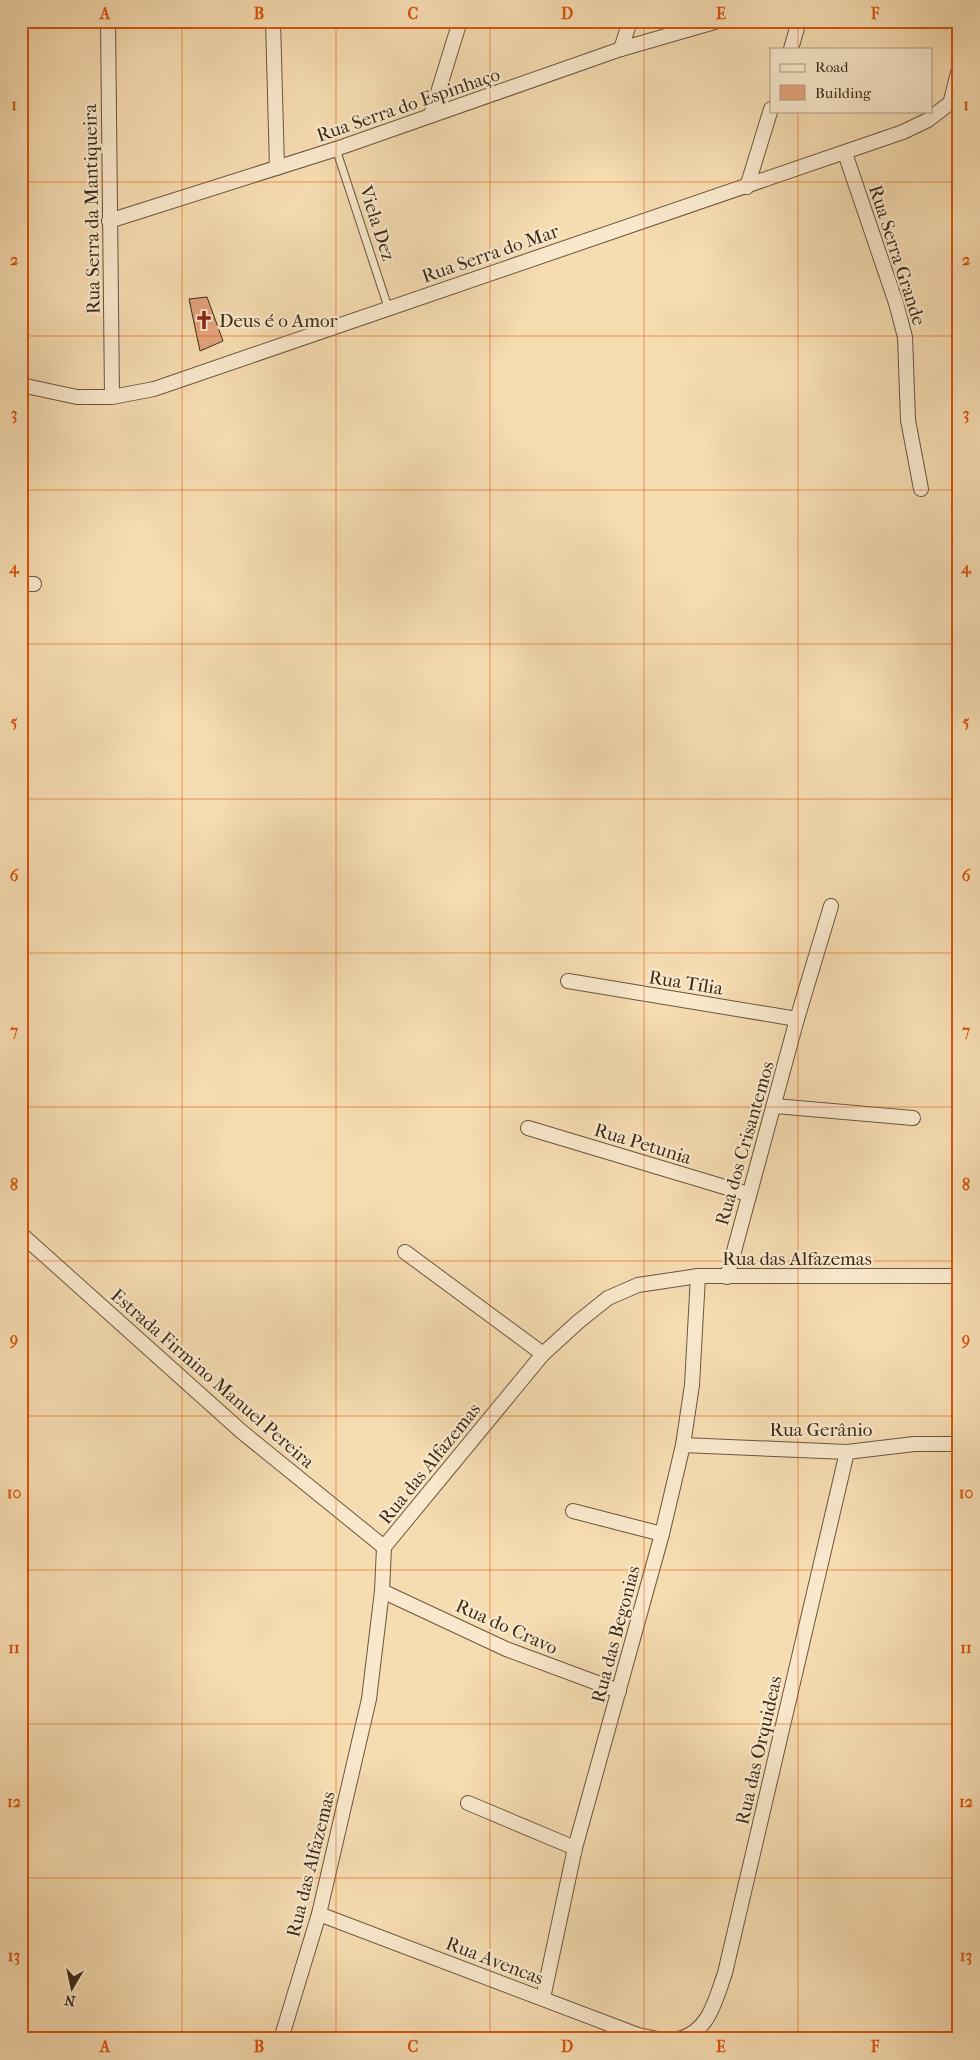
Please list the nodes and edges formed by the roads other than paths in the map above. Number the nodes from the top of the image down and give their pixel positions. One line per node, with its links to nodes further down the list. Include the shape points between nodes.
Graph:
1 (108, 21): 17 (street, Rua Serra da Mantiqueira)
2 (273, 21): 15 (street)
3 (460, 21): 12 (street)
4 (630, 21): 8 (street)
5 (718, 21): 8 (street, Rua Serra do Espinhaço)
6 (799, 21): 7 (street)
7 (791, 48)
8 (621, 50): 12 (street, Rua Serra do Espinhaço)
9 (959, 69): 10 (street)
10 (954, 100): 14 (street, Rua Serra do Mar, via 928,120)
11 (770, 112): 16 (street)
12 (431, 115): 13 (street, Rua Serra do Espinhaço)
13 (336, 149): 15 (street, Rua Serra do Espinhaço); 18 (lane, Viela Dez)
14 (845, 153): 16 (street, Rua Serra do Mar); 21 (street, Rua Serra Grande, via 905,337 908,420)
15 (277, 168): 17 (street, Rua Serra do Espinhaço)
16 (746, 187): 18 (street, Rua Serra do Mar)
17 (109, 221): 20 (street, Rua Serra da Mantiqueira)
18 (388, 308): 20 (street, Rua Serra do Mar, via 154,389)
19 (21, 385): 20 (street, Rua Serra do Mar, via 77,397)
20 (112, 397)
21 (921, 489)
22 (831, 906): 24 (street, Rua dos Crisantemos)
23 (568, 981): 24 (street, Rua Tília)
24 (797, 1019): 25 (street, Rua dos Crisantemos)
25 (774, 1106): 26 (street); 28 (street, Rua dos Crisantemos)
26 (913, 1118)
27 (528, 1128): 28 (street, Rua Petunia)
28 (748, 1194): 33 (street, Rua dos Crisantemos)
29 (21, 1234): 40 (street, Estrada Firmino Manuel Pereira, via 242,1432)
30 (405, 1252): 34 (street)
31 (698, 1276): 33 (street, Rua das Alfazemas); 34 (street, Rua das Alfazemas, via 638,1285 608,1298); 36 (street, Rua das Begonias, via 692,1385)
32 (959, 1276): 33 (street, Rua das Alfazemas)
33 (727, 1277)
34 (543, 1354): 40 (street, Rua das Alfazemas)
35 (959, 1444): 37 (street, Rua Gerânio, via 914,1444)
36 (683, 1445): 37 (street, Rua Gerânio); 39 (street, Rua das Begonias)
37 (846, 1452): 49 (street, Rua das Orquideas, via 725,1973 711,2012 699,2030)
38 (573, 1511): 39 (street)
39 (662, 1534): 42 (street, Rua das Begonias)
40 (384, 1547): 41 (street, Rua das Alfazemas)
41 (382, 1591): 42 (street, Rua do Cravo, via 506,1649); 45 (street, Rua das Alfazemas, via 369,1699)
42 (619, 1691): 44 (street, Rua das Begonias)
43 (468, 1802): 44 (street)
44 (575, 1848): 46 (street, Rua das Begonias)
45 (319, 1914): 46 (street, Rua Avencas); 47 (street, Rua das Alfazemas)
46 (543, 1998): 48 (street, Rua Avencas)
47 (282, 2039)
48 (658, 2039)
49 (678, 2039)

